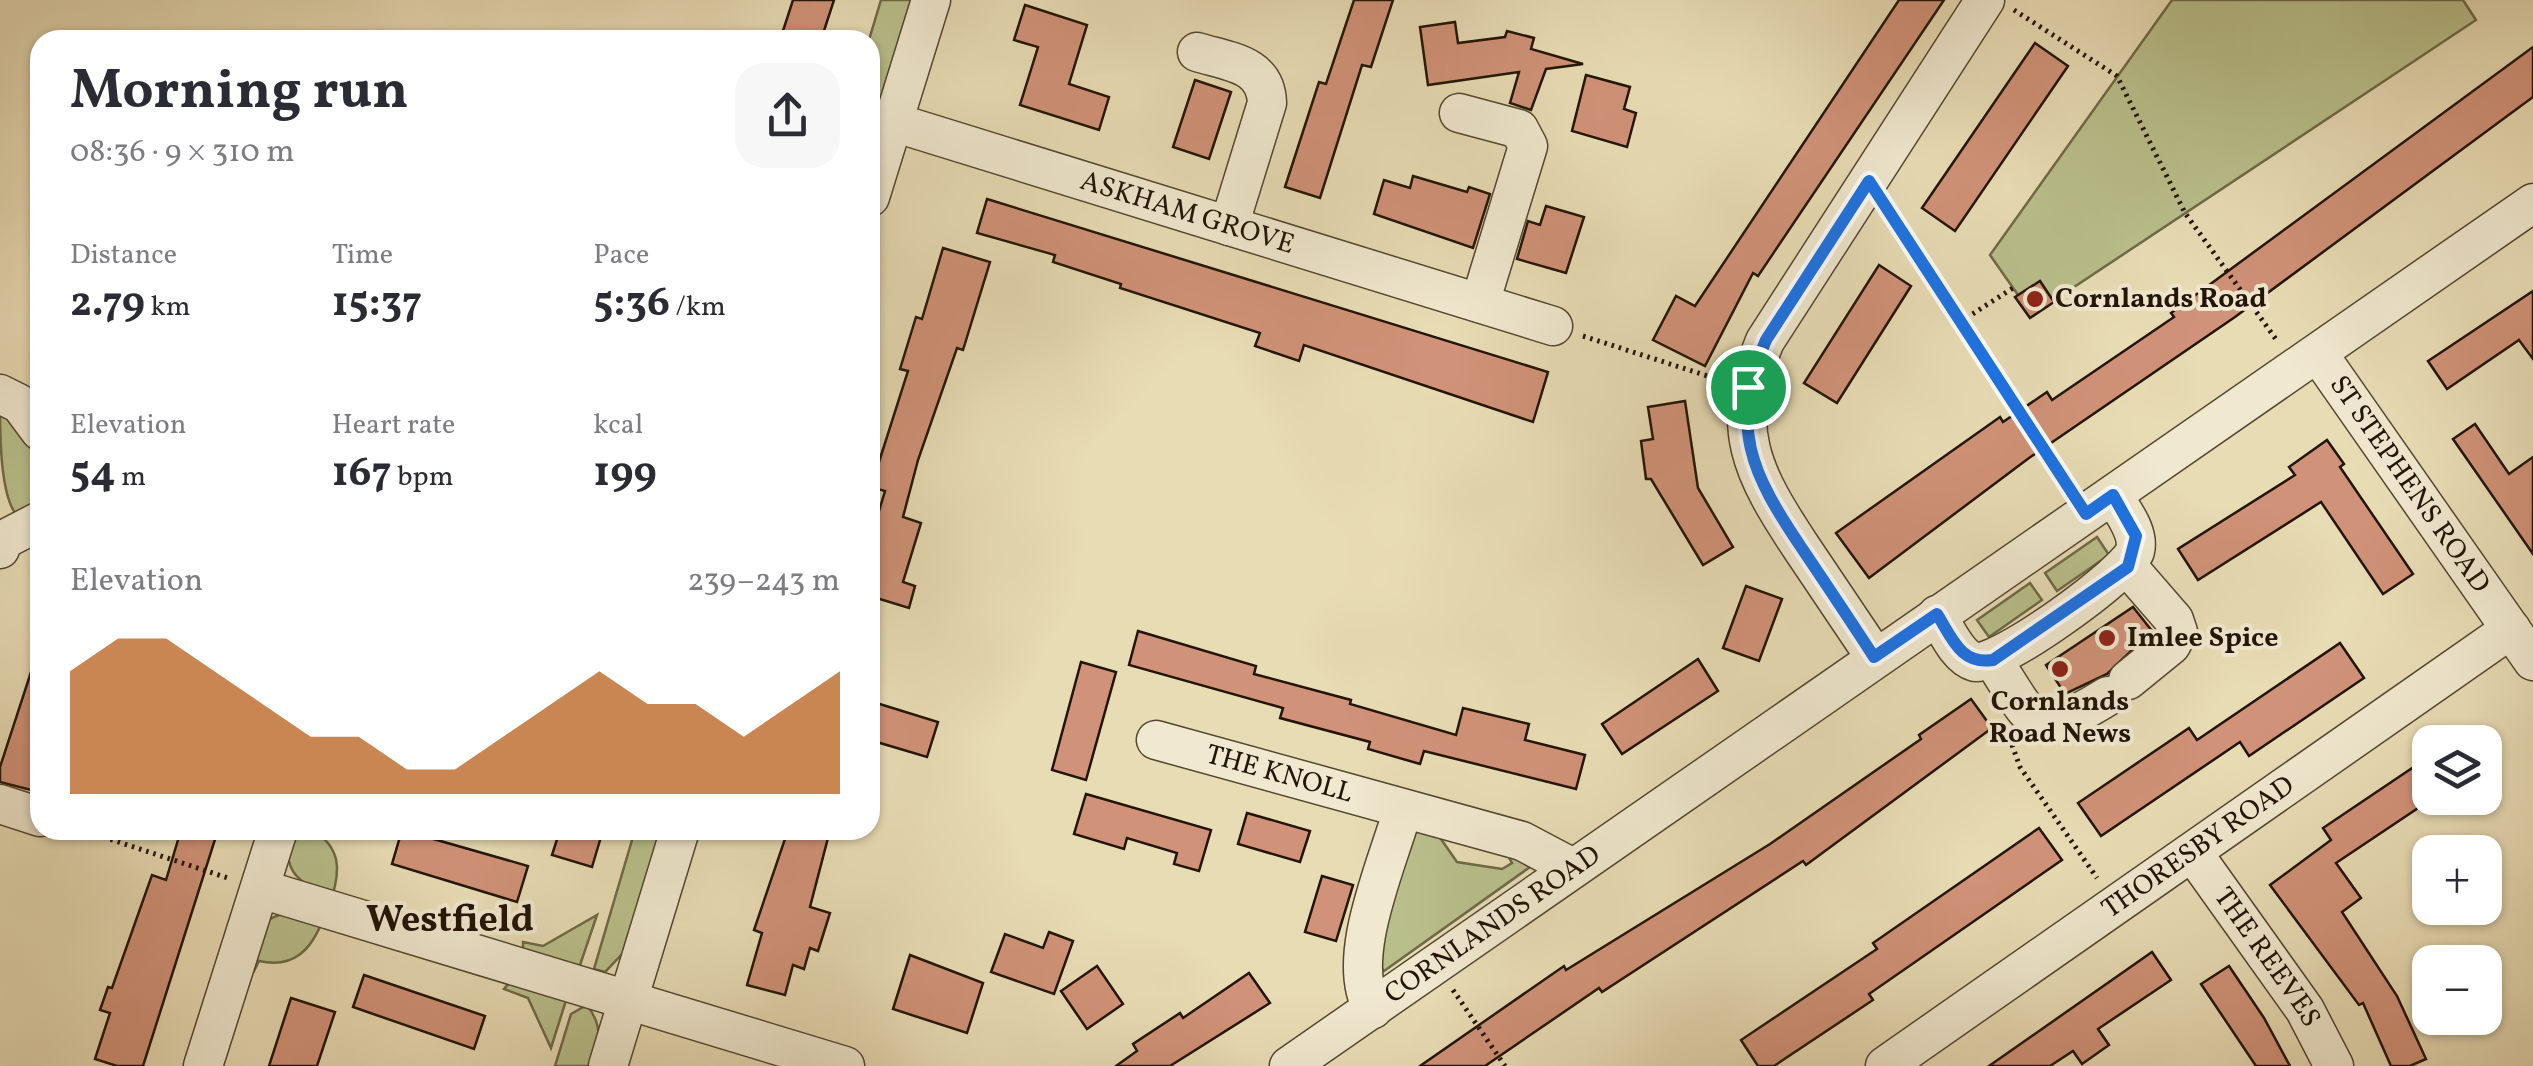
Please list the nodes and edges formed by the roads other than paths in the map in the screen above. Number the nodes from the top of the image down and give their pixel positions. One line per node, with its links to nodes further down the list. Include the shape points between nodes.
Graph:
1 (930, 0): 5 (street)
2 (1997, 3): 20 (street, via 1869,181 1766,340 1748,387 1745,420 1761,486)
3 (1197, 52): 8 (street, via 1256,71 1267,84)
4 (1458, 113): 9 (street, via 1519,129 1528,146)
5 (894, 122): 6 (street); 8 (street, ASKHAM GROVE)
6 (880, 166)
7 (2533, 204): 11 (street, CORNLANDS ROAD)
8 (1229, 226): 9 (street, ASKHAM GROVE)
9 (1480, 303): 10 (street, ASKHAM GROVE)
10 (1553, 326)
11 (2308, 362): 14 (street, CORNLANDS ROAD); 19 (street, ST STEPHENS ROAD)
12 (0, 394): 13 (street)
13 (30, 418)
14 (2100, 505): 17 (street, via 2136,536); 18 (street, CORNLANDS ROAD)
15 (30, 526): 16 (street)
16 (1, 540)
17 (2128, 567): 21 (street); 21 (street, via 2178,632 2118,688 2048,726 2032,720)
18 (1937, 614): 20 (street, CORNLANDS ROAD); 21 (street, via 1963,655 1976,663)
19 (2511, 629): 22 (street, ST STEPHENS ROAD); 29 (street, THORESBY ROAD)
20 (1874, 657): 30 (street, CORNLANDS ROAD)
21 (1993, 660)
22 (2533, 661)
23 (1156, 740): 25 (street, THE KNOLL)
24 (0, 804): 26 (street)
25 (1403, 809): 30 (street, THE KNOLL, via 1522,841); 33 (street, via 1360,960)
26 (30, 814)
27 (275, 840): 31 (street)
28 (677, 840): 32 (street)
29 (2193, 853): 38 (street, THORESBY ROAD); 39 (street, THE REEVES, via 2305,1010)
30 (1573, 868): 33 (street, CORNLANDS ROAD)
31 (261, 888): 32 (street); 34 (street)
32 (628, 1002): 35 (street); 36 (street)
33 (1372, 1010): 37 (street, CORNLANDS ROAD)
34 (203, 1066)
35 (608, 1066)
36 (845, 1066)
37 (1289, 1066)
38 (1886, 1066)
39 (2334, 1066)

